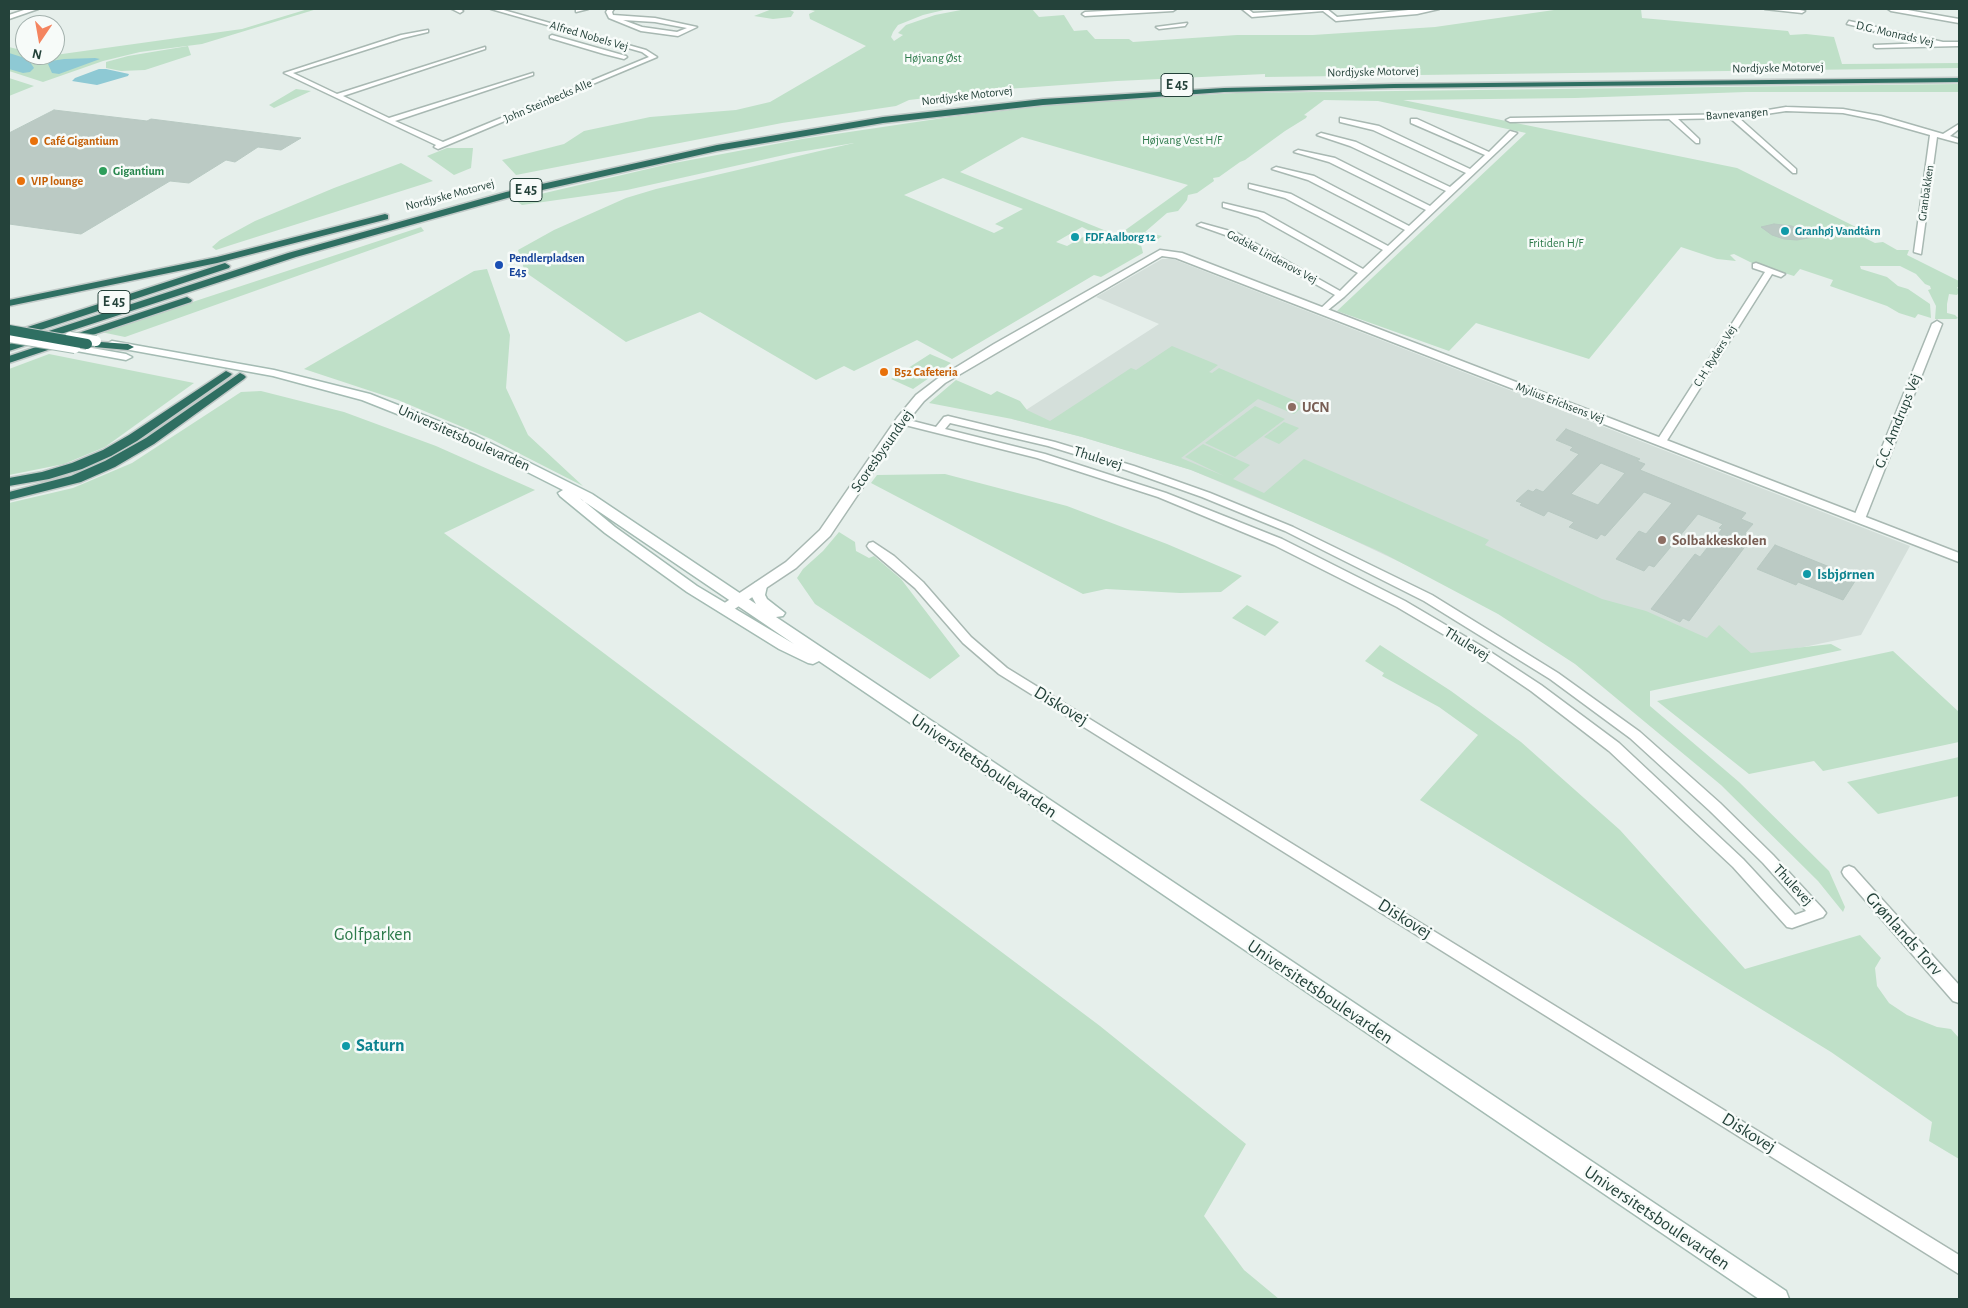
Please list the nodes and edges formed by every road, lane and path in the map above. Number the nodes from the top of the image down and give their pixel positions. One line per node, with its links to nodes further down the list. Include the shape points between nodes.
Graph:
1 (28, 9): 15 (main road)
2 (34, 9): 15 (main road)
3 (494, 9): 25 (street, Alfred Nobels Vej)
4 (611, 9): 16 (street)
5 (1245, 9): 14 (street)
6 (1324, 9): 7 (street, via 1334,19); 14 (street)
7 (1436, 9)
8 (1768, 9): 11 (street)
9 (1892, 9): 20 (main road)
10 (1149, 10): 13 (street); 17 (street)
11 (1802, 12)
12 (673, 14): 18 (street)
13 (1085, 14)
14 (1252, 15): 19 (street)
15 (9, 16)
16 (611, 17): 18 (street); 18 (street, via 641,29 673,34 694,27)
17 (1179, 17): 22 (street)
18 (655, 20)
19 (1263, 21)
20 (1959, 21)
21 (1849, 23): 26 (street, D.G. Monrads Vej)
22 (1159, 27)
23 (426, 31): 36 (street, John Steinbecks Alle, via 287,72)
24 (552, 37): 30 (street)
25 (608, 42): 30 (street); 32 (street, Alfred Nobels Vej, via 644,51)
26 (1942, 44): 27 (street, D.G. Monrads Vej); 28 (street, D.G. Monrads Vej)
27 (1959, 44)
28 (1876, 46)
29 (483, 48): 36 (street)
30 (591, 49): 31 (street)
31 (624, 57)
32 (654, 57): 39 (street, John Steinbecks Alle, via 440,146)
33 (1959, 73): 53 (highway, Nordjyske Motorvej / E 45, via 1356,80 1140,87 1007,98 886,113 734,137)
34 (530, 74): 39 (street)
35 (1959, 80): 48 (highway, Nordjyske Motorvej / E 45, via 1376,86 1179,92 957,111)
36 (337, 96): 39 (street, John Steinbecks Alle)
37 (1732, 116): 38 (street, Bavnevangen); 45 (street, Bavnevangen, via 1798,108 1828,109 1878,118); 55 (street)
38 (1671, 117): 41 (street, Bavnevangen); 49 (street)
39 (390, 120)
40 (1343, 120): 57 (street, via 1376,128)
41 (1510, 120)
42 (1414, 121): 52 (street)
43 (1959, 126): 47 (street)
44 (1513, 133): 52 (street)
45 (1934, 134): 47 (street, Bavnevangen); 66 (street, Granbakken)
46 (1321, 135): 59 (street, via 1353,144)
47 (1944, 137): 50 (street, Bavnevangen)
48 (764, 139): 82 (highway, Nordjyske Motorvej / E 45, via 576,178 405,222 292,255); 83 (highway, via 446,215)
49 (1696, 141)
50 (1959, 141)
51 (1298, 152): 61 (street, via 1332,160)
52 (1490, 155): 57 (street)
53 (625, 159)
54 (1276, 169): 64 (street, via 1311,178)
55 (1793, 170)
56 (567, 172): 62 (highway, Nordjyske Motorvej / E 45)
57 (1472, 173): 59 (street)
58 (1252, 186): 65 (street, via 1288,196)
59 (1452, 191): 61 (street)
60 (1226, 205): 70 (street, Godske Lindenovs Vej, via 1261,215)
61 (1432, 210): 64 (street)
62 (406, 212): 72 (highway, via 218,260); 80 (highway, Nordjyske Motorvej / E 45, via 228,265)
63 (1201, 225): 73 (street, Godske Lindenovs Vej, via 1234,234)
64 (1411, 230): 65 (street)
65 (1389, 250): 70 (street)
66 (1918, 252)
67 (1160, 253): 76 (main road, Mylius Erichsens Vej, via 1178,255); 86 (main road, Scoresbysundvej, via 941,381)
68 (1756, 266): 69 (street)
69 (1770, 270): 71 (street); 88 (street, C.H. Ryders Vej)
70 (1364, 273): 73 (street)
71 (1782, 274)
72 (76, 288): 74 (highway); 75 (highway)
73 (1341, 294): 76 (street)
74 (9, 303)
75 (9, 309)
76 (1323, 311): 88 (main road, Mylius Erichsens Vej)
77 (1937, 324): 95 (street, G.C. Amdrups Vej)
78 (9, 326): 81 (main road, Universitetsboulevarden, bridge)
79 (9, 330): 81 (highway, bridge)
80 (9, 337): 84 (main road, Universitetsboulevarden, bridge)
81 (91, 343): 102 (main road, Universitetsboulevarden, via 304,379 418,416 587,497)
82 (9, 348)
83 (9, 360)
84 (226, 374): 85 (main road, Universitetsboulevarden); 91 (highway, via 107,453 44,476)
85 (240, 377): 94 (highway, via 150,441 110,464 53,486); 96 (main road, Universitetsboulevarden, via 293,386 357,403 466,444 560,489)
86 (900, 421): 87 (street, Thulevej); 101 (main road, Scoresbysundvej, via 825,533)
87 (939, 430): 89 (street, Thulevej, via 948,418); 90 (street, Thulevej)
88 (1661, 442): 95 (main road, Mylius Erichsens Vej)
89 (1051, 444): 90 (street); 92 (street, Thulevej)
90 (1041, 456): 93 (street, Thulevej)
91 (9, 482)
92 (1172, 483): 93 (street); 97 (street, Thulevej)
93 (1162, 495): 98 (street, Thulevej)
94 (9, 496)
95 (1859, 519): 100 (main road, Mylius Erichsens Vej)
96 (610, 530): 102 (main road, via 709,590); 103 (main road, Universitetsboulevarden)
97 (1298, 533): 98 (street); 98 (street, Thulevej, via 1428,598 1575,690 1635,735 1704,796 1818,913 1792,922 1679,806 1614,747 1536,688 1407,607)
98 (1285, 545)
99 (873, 546): 107 (street, Diskovej, via 919,585 967,640 1003,671)
100 (1959, 558)
101 (760, 586): 102 (main road, Scoresbysundvej); 104 (main road, via 758,595 762,602)
102 (740, 600): 103 (main road, Scoresbysundvej); 104 (main road, Universitetsboulevarden)
103 (725, 609): 104 (main road, Universitetsboulevarden, via 784,644)
104 (863, 684): 108 (main road, Universitetsboulevarden)
105 (1849, 872): 106 (street, Grønlands Torv)
106 (1959, 996)
107 (1959, 1265)
108 (1778, 1299)

